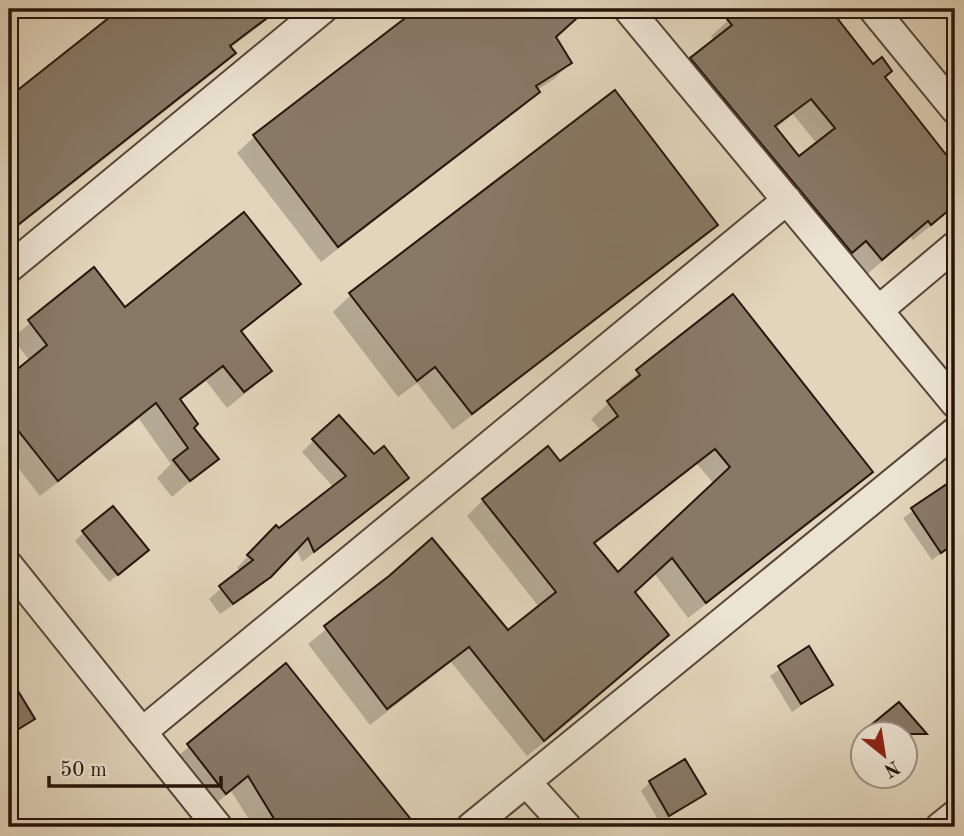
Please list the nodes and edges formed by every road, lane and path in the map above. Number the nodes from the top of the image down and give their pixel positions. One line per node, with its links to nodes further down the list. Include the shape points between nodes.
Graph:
1 (323, 9): 7 (street)
2 (628, 9): 5 (street)
3 (873, 9): 4 (street)
4 (955, 109)
5 (787, 200): 8 (street); 12 (street)
6 (955, 246): 8 (street)
7 (9, 268)
8 (880, 309): 9 (street)
9 (955, 403)
10 (955, 432): 13 (street)
11 (9, 566): 12 (street)
12 (142, 732): 15 (street)
13 (527, 783): 16 (street); 17 (street)
14 (955, 815): 18 (street)
15 (218, 827)
16 (471, 827)
17 (567, 827)
18 (940, 827)

